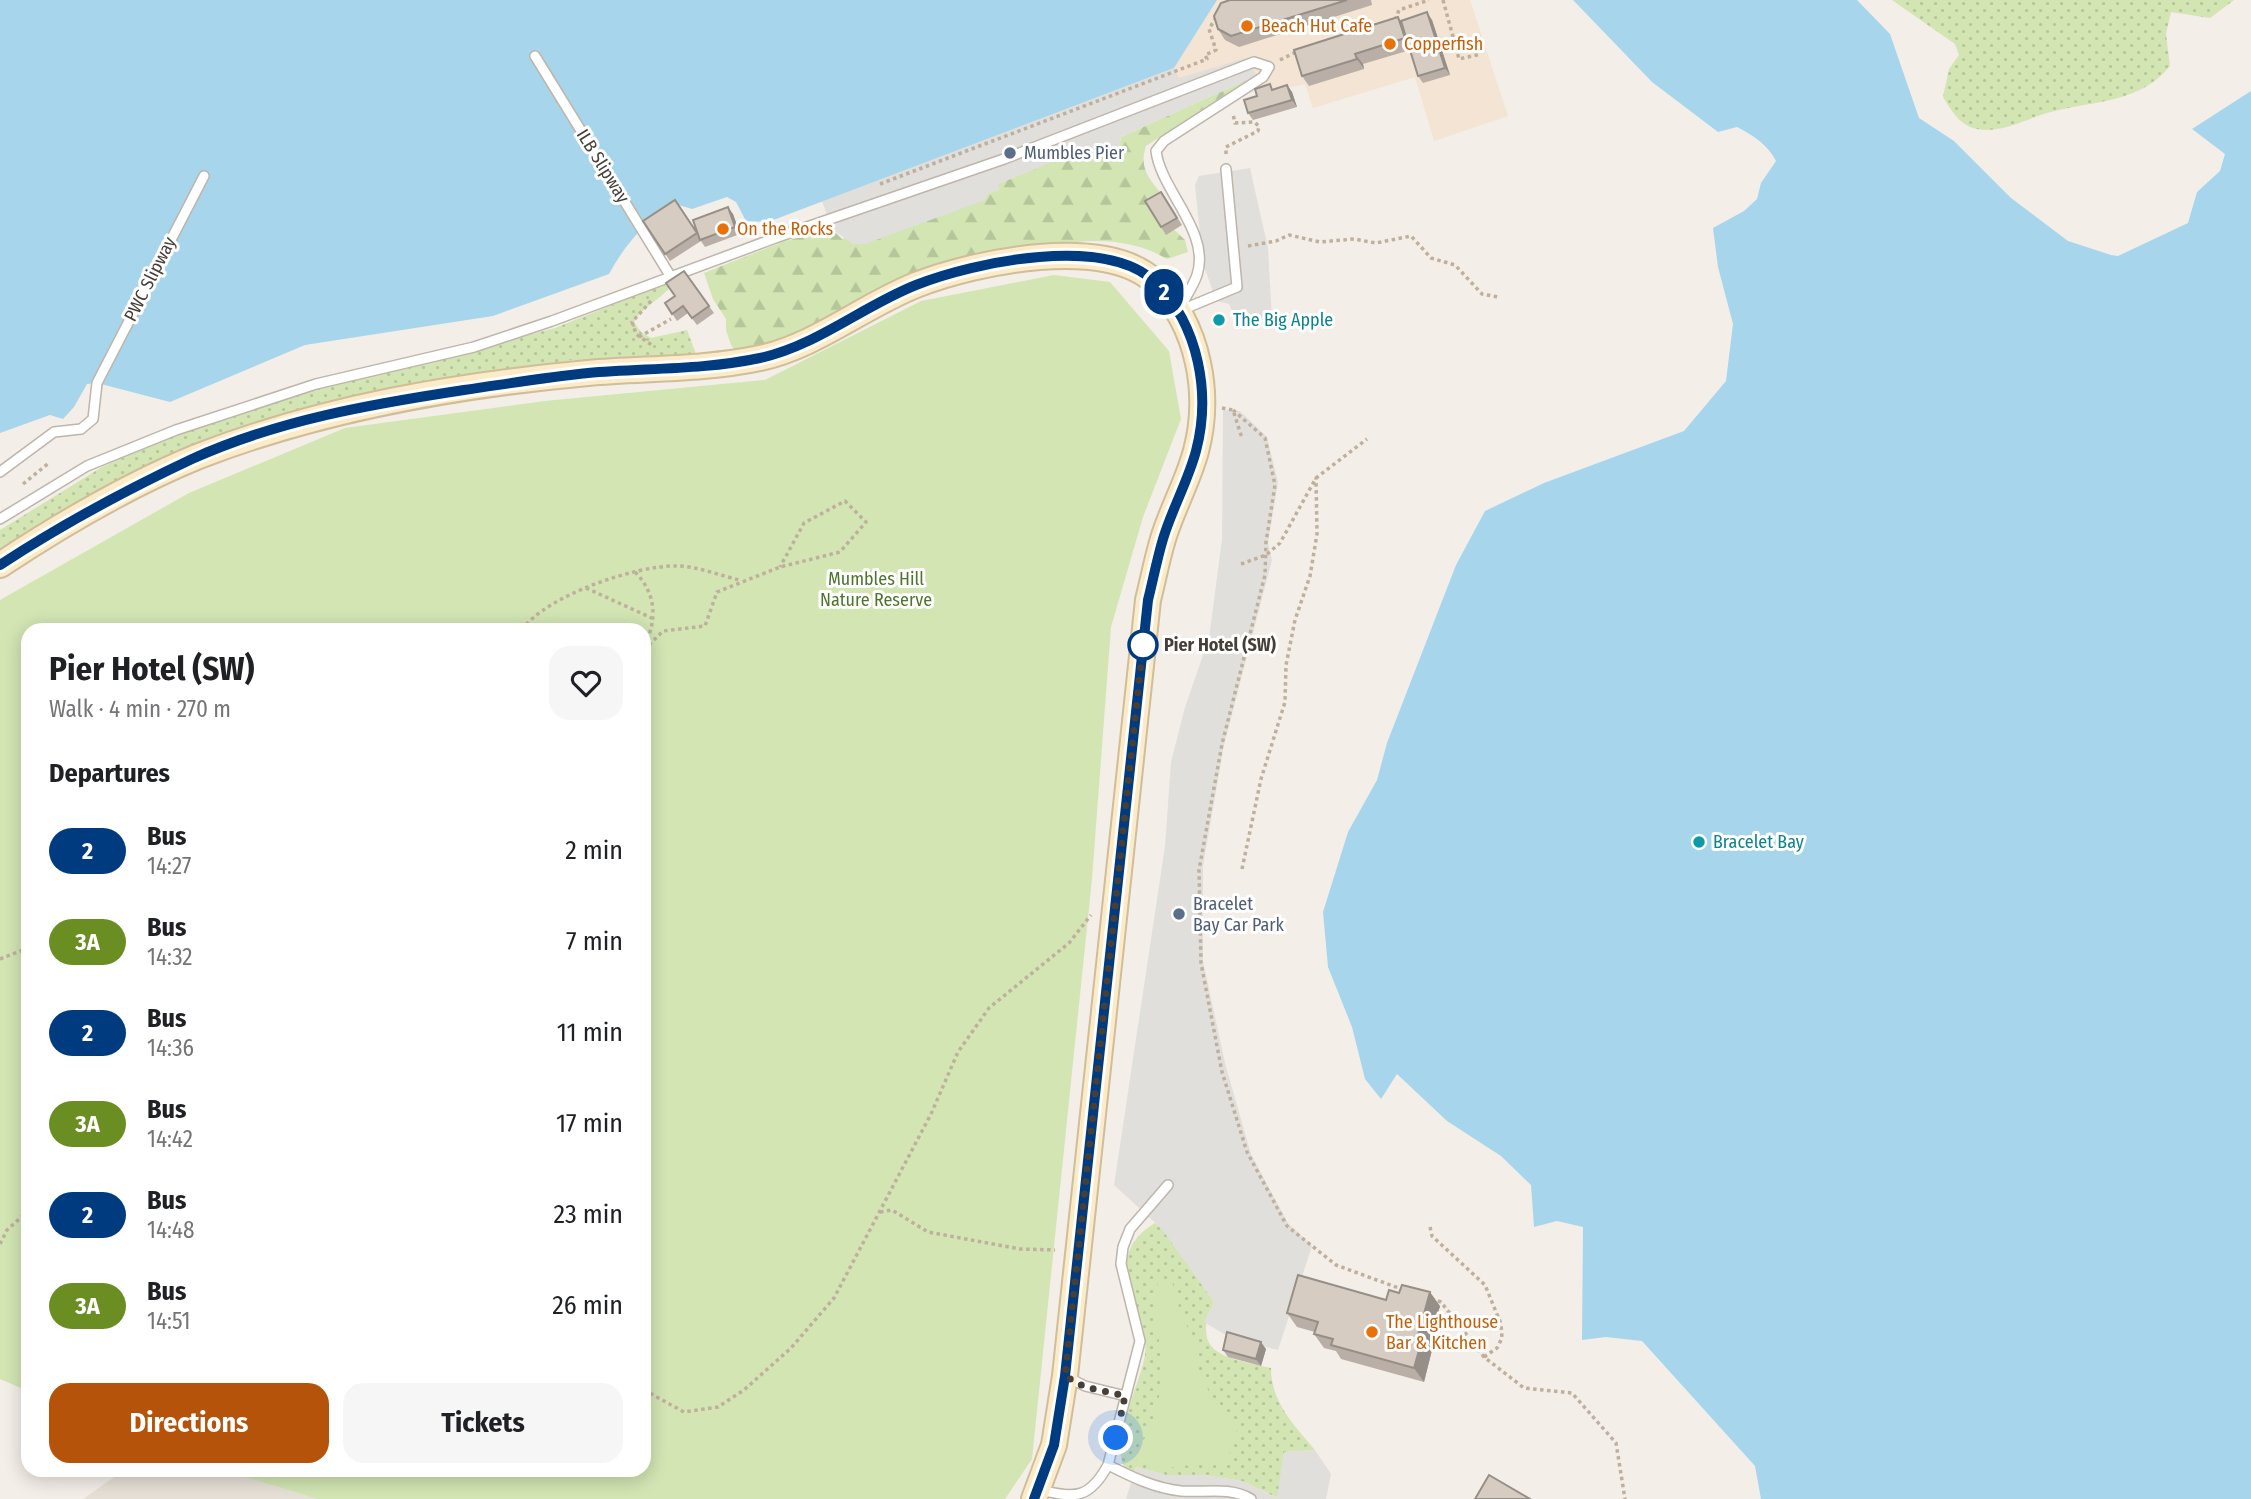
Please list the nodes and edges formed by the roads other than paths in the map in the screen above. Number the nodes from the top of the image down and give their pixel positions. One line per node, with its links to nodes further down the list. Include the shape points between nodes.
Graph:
1 (535, 56): 4 (lane, ILB Slipway)
2 (1226, 169): 5 (lane, via 1237,287)
3 (204, 176): 6 (lane, PWC Slipway, via 97,383 93,419 81,429 54,432)
4 (671, 276): 5 (lane, via 1004,159 1254,62 1269,67 1263,77 1164,141 1156,151 1158,168 1196,240 1198,273); 7 (lane, via 474,347 316,384 176,430 87,466)
5 (1178, 311): 8 (main road, via 1140,271 1100,256 1053,256 979,268 916,285 838,326 764,357 707,366 588,373 396,400 277,428 194,458 92,510); 10 (main road, via 1197,357 1203,408 1196,450 1163,538 1148,600)
6 (0, 472)
7 (0, 519)
8 (0, 565)
9 (1168, 1185): 11 (lane, via 1130,1229 1124,1247 1121,1264 1140,1341)
10 (1065, 1376): 11 (lane, via 1085,1387); 13 (main road, via 1054,1445)
11 (1125, 1396): 12 (lane)
12 (1108, 1465): 13 (lane, via 1098,1483 1082,1496); 14 (lane, via 1146,1483 1182,1491 1224,1491)
13 (1037, 1494)
14 (1251, 1499)

